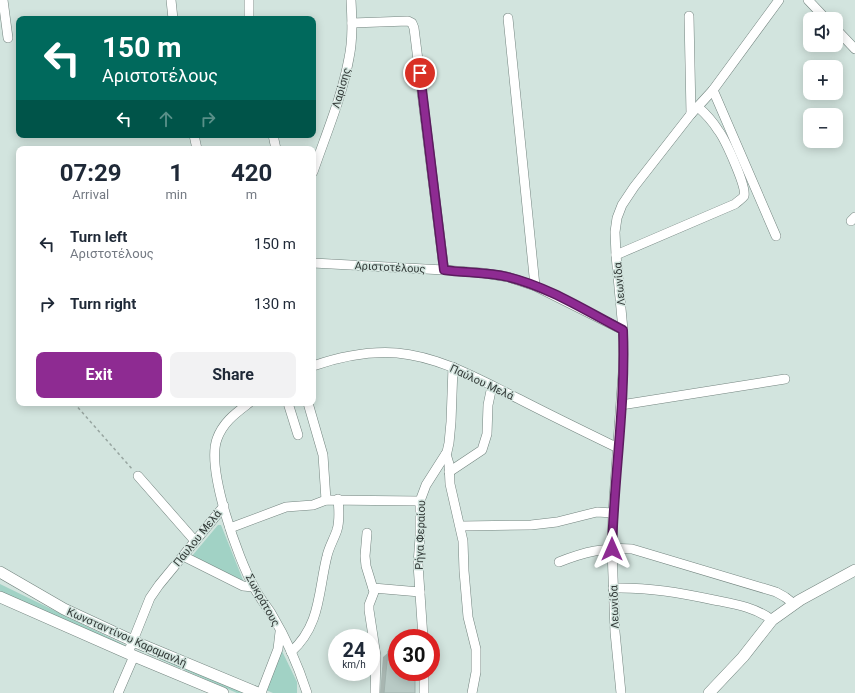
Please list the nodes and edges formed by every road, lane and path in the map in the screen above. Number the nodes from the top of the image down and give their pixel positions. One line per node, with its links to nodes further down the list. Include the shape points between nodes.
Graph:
1 (3, 0): 14 (street)
2 (172, 0): 8 (street)
3 (249, 0): 9 (street)
4 (351, 0): 12 (street, Λαρίσης)
5 (779, 0): 16 (street, Λεωνίδα)
6 (808, 0): 7 (street)
7 (819, 12)
8 (173, 16)
9 (249, 16)
10 (689, 16): 18 (street)
11 (508, 18): 24 (street)
12 (352, 23): 19 (street, Λαρίσης, via 350,57 341,94); 23 (street, via 408,21 414,28)
13 (843, 36): 15 (street)
14 (8, 38)
15 (855, 49)
16 (713, 90): 17 (street, Λεωνίδα); 20 (street)
17 (698, 107): 18 (street, Λεωνίδα); 21 (street, via 720,132 741,177 744,189 742,198 735,204)
18 (691, 114): 21 (street, Λεωνίδα, via 622,205 616,224)
19 (316, 164)
20 (776, 236)
21 (616, 255): 25 (street, Λεωνίδα)
22 (316, 263): 23 (street, Αριστοτέλους)
23 (444, 270): 24 (street, Αριστοτέλους, via 496,275)
24 (535, 286): 25 (street, Αριστοτέλους)
25 (623, 330): 30 (street, Λεωνίδα)
26 (316, 365): 27 (street, Παύλου Μελά, via 352,356 397,353)
27 (453, 367): 29 (street, Παύλου Μελά); 37 (street, Ρήγα Φεραίου, via 451,422)
28 (785, 379): 30 (street)
29 (492, 386): 36 (street, Παύλου Μελά); 38 (street, via 488,405 487,434 482,450)
30 (621, 405): 36 (street, Λεωνίδα)
31 (77, 406): 39 (path)
32 (245, 406): 43 (street, Πάυλου Μελά, via 227,421 216,440 216,478)
33 (289, 406): 35 (street)
34 (309, 406): 41 (street, via 323,455)
35 (298, 435)
36 (618, 448): 44 (street, Λεωνίδα)
37 (446, 454): 38 (street); 42 (street, Ρήγα Φεραίου, via 426,485)
38 (449, 472): 45 (street)
39 (138, 476): 48 (street)
40 (338, 499): 41 (street); 42 (street); 64 (street, via 339,519 327,556 315,616 308,634)
41 (326, 500): 46 (street, via 313,506 286,508)
42 (420, 501): 57 (street, Ρήγα Φεραίου)
43 (224, 506): 46 (street, Σωκράτους); 48 (street, Πάυλου Μελά)
44 (613, 513): 45 (street, via 597,512 532,525); 49 (street, Λεωνίδα)
45 (461, 526): 73 (street, via 468,617 477,655)
46 (230, 528): 54 (street, Σωκράτους)
47 (367, 533): 55 (street, via 366,561)
48 (194, 541): 50 (street, Πάυλου Μελά)
49 (612, 549): 51 (street, via 587,552); 56 (street, Λεωνίδα); 59 (street, via 643,552 776,592)
50 (183, 556): 54 (street, via 243,586); 63 (street, Πάυλου Μελά, via 150,598)
51 (560, 562)
52 (855, 570): 59 (street)
53 (0, 572): 63 (street, Κωνσταντίνου Καραμανλή, via 64,609)
54 (253, 587): 62 (street, Σωκράτους)
55 (373, 588): 57 (street); 71 (street, via 369,610 376,656)
56 (614, 588): 60 (street, via 658,590 711,599 755,610); 74 (street, Λεωνίδα, via 615,632)
57 (420, 592): 61 (street, Ρήγα Φεραίου)
58 (0, 597): 65 (street, Κωνσταντίνου Καραμανλή)
59 (794, 604): 60 (street)
60 (772, 620): 75 (street)
61 (422, 629)
62 (280, 631): 64 (street, Σωκράτους); 69 (street, via 278,649)
63 (133, 641): 65 (street, Πάυλου Μελά); 69 (street, Κωνσταντίνου Καραμανλή)
64 (291, 652): 70 (street, Σωκράτους)
65 (131, 655): 67 (street, Πάυλου Μελά); 68 (street, Κωνσταντίνου Καραμανλή)
66 (424, 681): 72 (street)
67 (118, 693)
68 (223, 693)
69 (260, 693)
70 (307, 693)
71 (375, 693)
72 (424, 693)
73 (472, 693)
74 (622, 693)
75 (708, 693)

